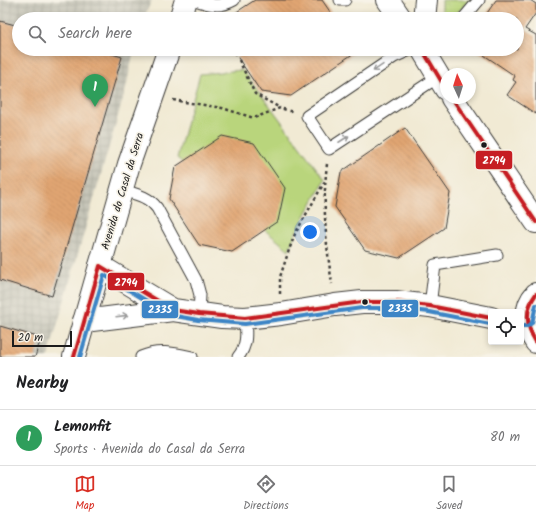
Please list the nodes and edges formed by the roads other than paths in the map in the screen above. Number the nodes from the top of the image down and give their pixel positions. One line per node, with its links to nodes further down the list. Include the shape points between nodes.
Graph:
1 (186, 0): 9 (street)
2 (194, 0): 3 (lane, via 218,6)
3 (234, 0)
4 (340, 0): 5 (lane)
5 (345, 0)
6 (388, 0): 10 (street)
7 (426, 0): 11 (street)
8 (479, 0): 12 (lane)
9 (182, 12)
10 (396, 12)
11 (425, 12)
12 (469, 12)
13 (167, 56): 19 (street, Avenida do Casal da Serra)
14 (396, 56): 17 (lane, one-way to 17, via 307,116 329,149)
15 (426, 56): 16 (street)
16 (440, 80)
17 (440, 84)
18 (456, 104): 20 (street)
19 (122, 190): 22 (street, Avenida do Casal da Serra); 26 (lane, via 145,197 157,208 196,280 200,295)
20 (536, 222)
21 (498, 255): 24 (lane, via 435,265)
22 (100, 266): 25 (street); 30 (street, Avenida do Casal da Serra)
23 (536, 294): 29 (street)
24 (430, 306): 27 (street); 28 (street, via 362,302)
25 (174, 310): 26 (street); 30 (street, one-way to 25)
26 (199, 314): 28 (street)
27 (488, 317)
28 (245, 318): 35 (lane, via 246,340)
29 (524, 320): 31 (street)
30 (84, 321): 32 (street, Avenida do Casal da Serra)
31 (536, 342)
32 (74, 357)
33 (141, 357): 34 (lane, via 168,352)
34 (192, 357)
35 (238, 357)

